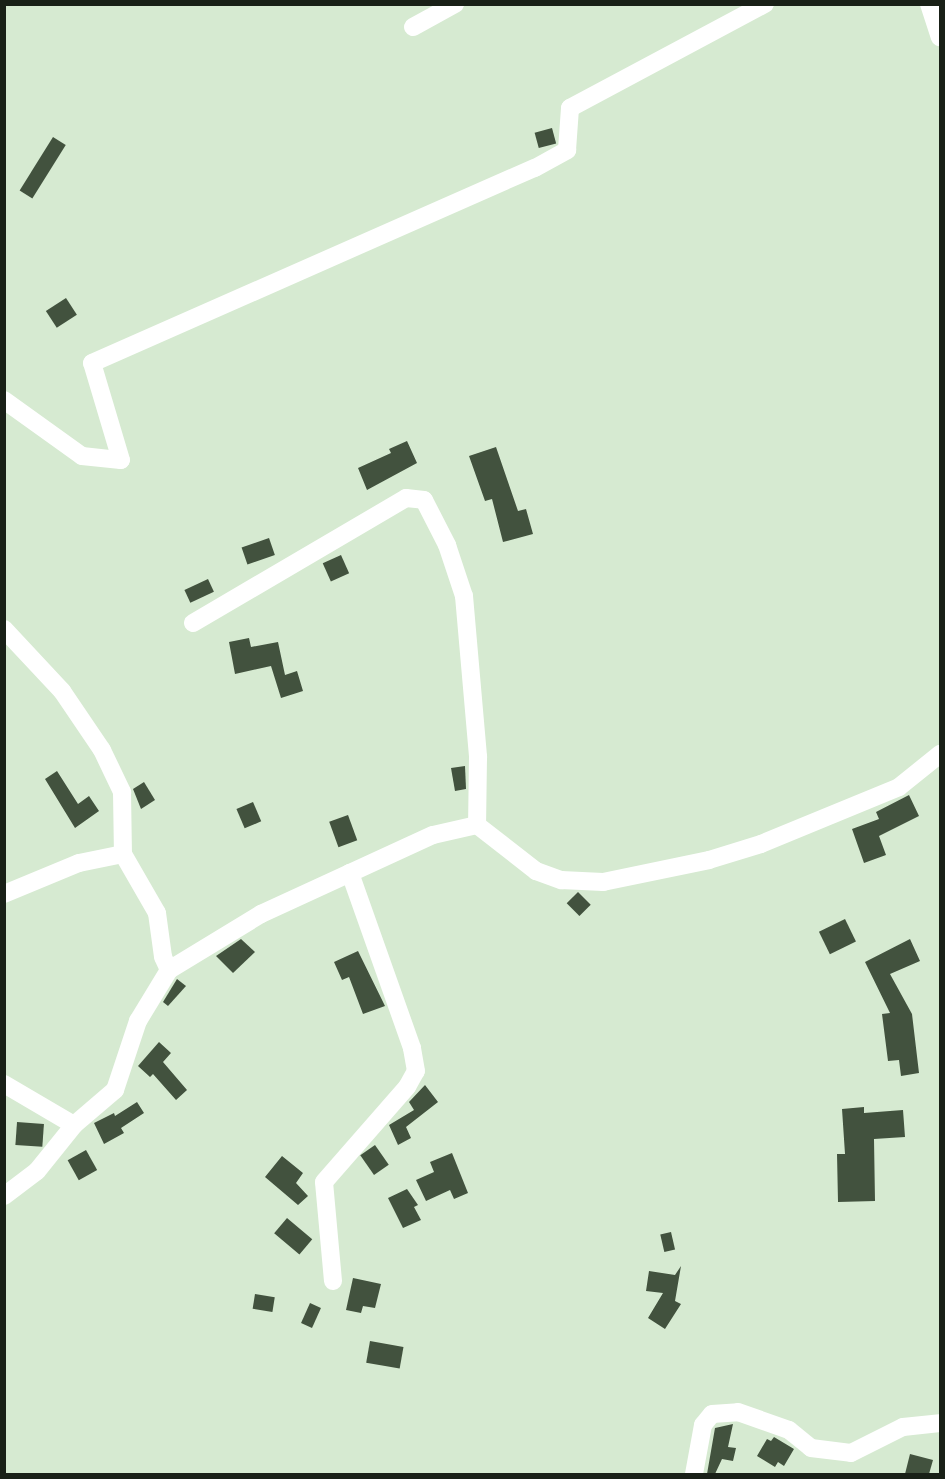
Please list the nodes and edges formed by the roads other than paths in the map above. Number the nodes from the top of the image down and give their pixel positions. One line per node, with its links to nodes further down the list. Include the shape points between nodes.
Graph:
1 (456, 4): 4 (street)
2 (765, 4): 6 (street, via 570,108 567,150 535,168 92,363 121,460 82,456)
3 (929, 4): 5 (street)
4 (413, 27)
5 (940, 37)
6 (4, 400)
7 (194, 622): 10 (street, via 406,498 424,500 447,544 464,596 478,757)
8 (4, 629): 11 (street, via 62,692 102,750 122,792)
9 (940, 754): 10 (street, via 899,787 761,844 709,860 603,882 561,880 536,871)
10 (477, 825): 12 (street, via 433,835)
11 (123, 854): 13 (street, via 79,863); 14 (street, via 157,913 163,957)
12 (350, 873): 14 (street, via 261,914); 18 (street, via 412,1048 416,1071 407,1087 324,1182)
13 (4, 894)
14 (169, 970): 16 (street, via 138,1022 115,1090)
15 (4, 1084): 16 (street)
16 (74, 1125): 17 (street, via 37,1171)
17 (4, 1196)
18 (333, 1281)
19 (940, 1424): 20 (street, via 903,1428 851,1453 811,1448 789,1430 738,1412 712,1414 703,1425)
20 (694, 1474)

